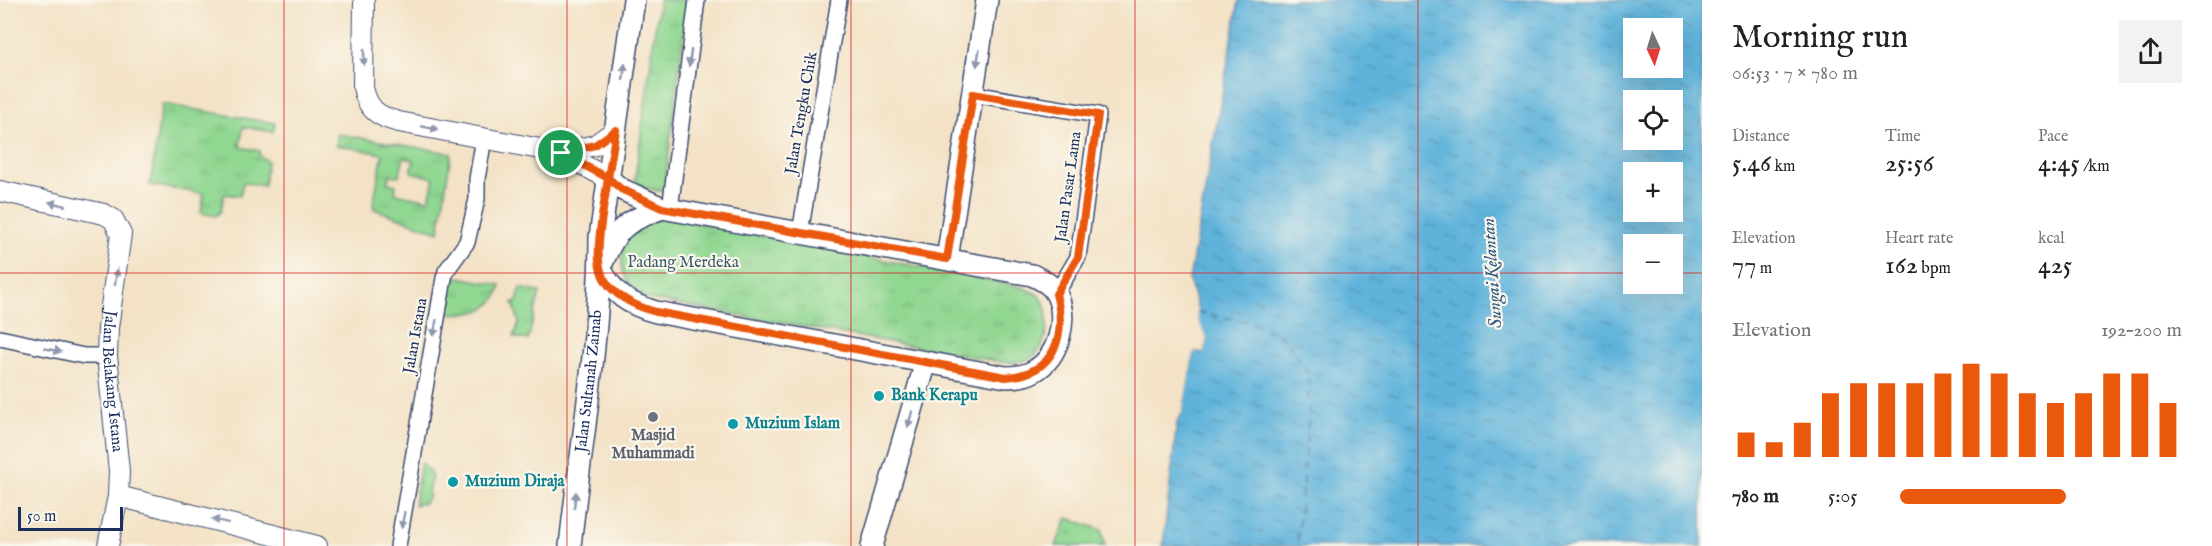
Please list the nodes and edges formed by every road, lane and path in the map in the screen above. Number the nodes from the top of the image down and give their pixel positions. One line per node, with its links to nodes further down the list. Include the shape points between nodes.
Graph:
1 (364, 0): 8 (street, one-way to 8, via 363,87 374,112 399,122)
2 (697, 0): 12 (street, one-way to 12)
3 (839, 0): 13 (street, Jalan Tengku Chik)
4 (987, 0): 6 (main road, one-way to 6)
5 (631, 3): 7 (main road, Jalan Sultanah Zainab, one-way to 5)
6 (973, 94): 14 (main road); 16 (street, Jalan Pasar Lama, via 1098,115 1078,257)
7 (616, 130): 9 (street, via 595,145); 10 (main road, Jalan Sultanah Zainab)
8 (484, 138): 9 (street); 23 (street, Jalan Istana, one-way to 23, via 470,231 465,246 445,274)
9 (561, 153): 10 (street)
10 (608, 178): 12 (main road, via 621,189); 15 (main road, Jalan Sultanah Zainab)
11 (0, 190): 18 (street, Jalan Belakang Istana, one-way to 11, via 119,225 104,214)
12 (666, 208): 13 (main road); 15 (main road, via 623,226)
13 (800, 233): 14 (main road)
14 (947, 259): 16 (main road, via 1032,275 1047,282)
15 (600, 268): 19 (main road, via 619,295 641,308); 24 (main road, Jalan Sultanah Zainab, one-way to 15)
16 (1056, 294): 19 (main road, via 1061,312 1058,339 1052,353 1034,372 1006,377)
17 (0, 338): 18 (street, one-way to 18, via 84,356)
18 (107, 356): 20 (street, Jalan Belakang Istana)
19 (926, 362): 25 (main road, one-way to 25)
20 (118, 496): 21 (street, Jalan Belakang Istana); 22 (street, one-way to 20)
21 (108, 546)
22 (317, 546)
23 (398, 546)
24 (570, 546)
25 (872, 546)

